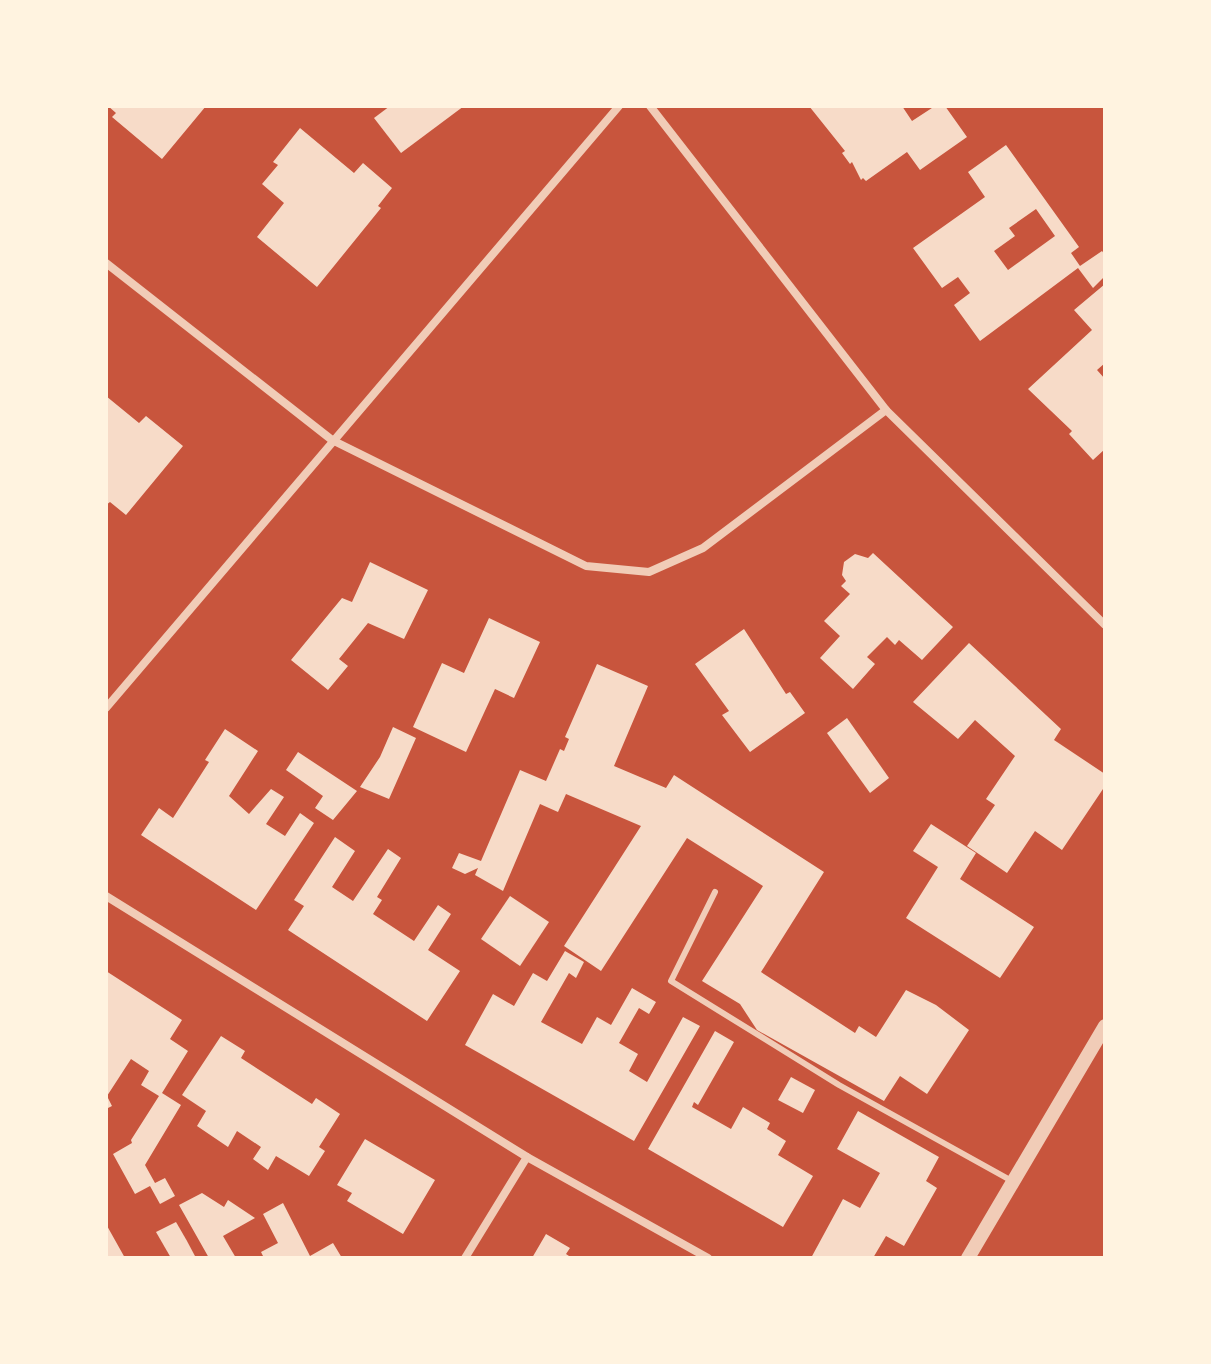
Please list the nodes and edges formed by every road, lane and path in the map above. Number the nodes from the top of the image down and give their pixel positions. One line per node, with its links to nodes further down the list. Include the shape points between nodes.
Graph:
1 (619, 106): 5 (street)
2 (650, 106): 4 (street)
3 (106, 263): 5 (street)
4 (886, 410): 5 (street, via 703,548 649,572 586,566); 6 (street)
5 (332, 440): 7 (street)
6 (1105, 625)
7 (106, 708)
8 (715, 892): 12 (lane, via 671,981 839,1085)
9 (106, 896): 11 (street)
10 (1105, 1026): 12 (street)
11 (527, 1157): 13 (street); 14 (street)
12 (1012, 1181): 15 (street)
13 (465, 1258)
14 (708, 1258)
15 (968, 1258)

